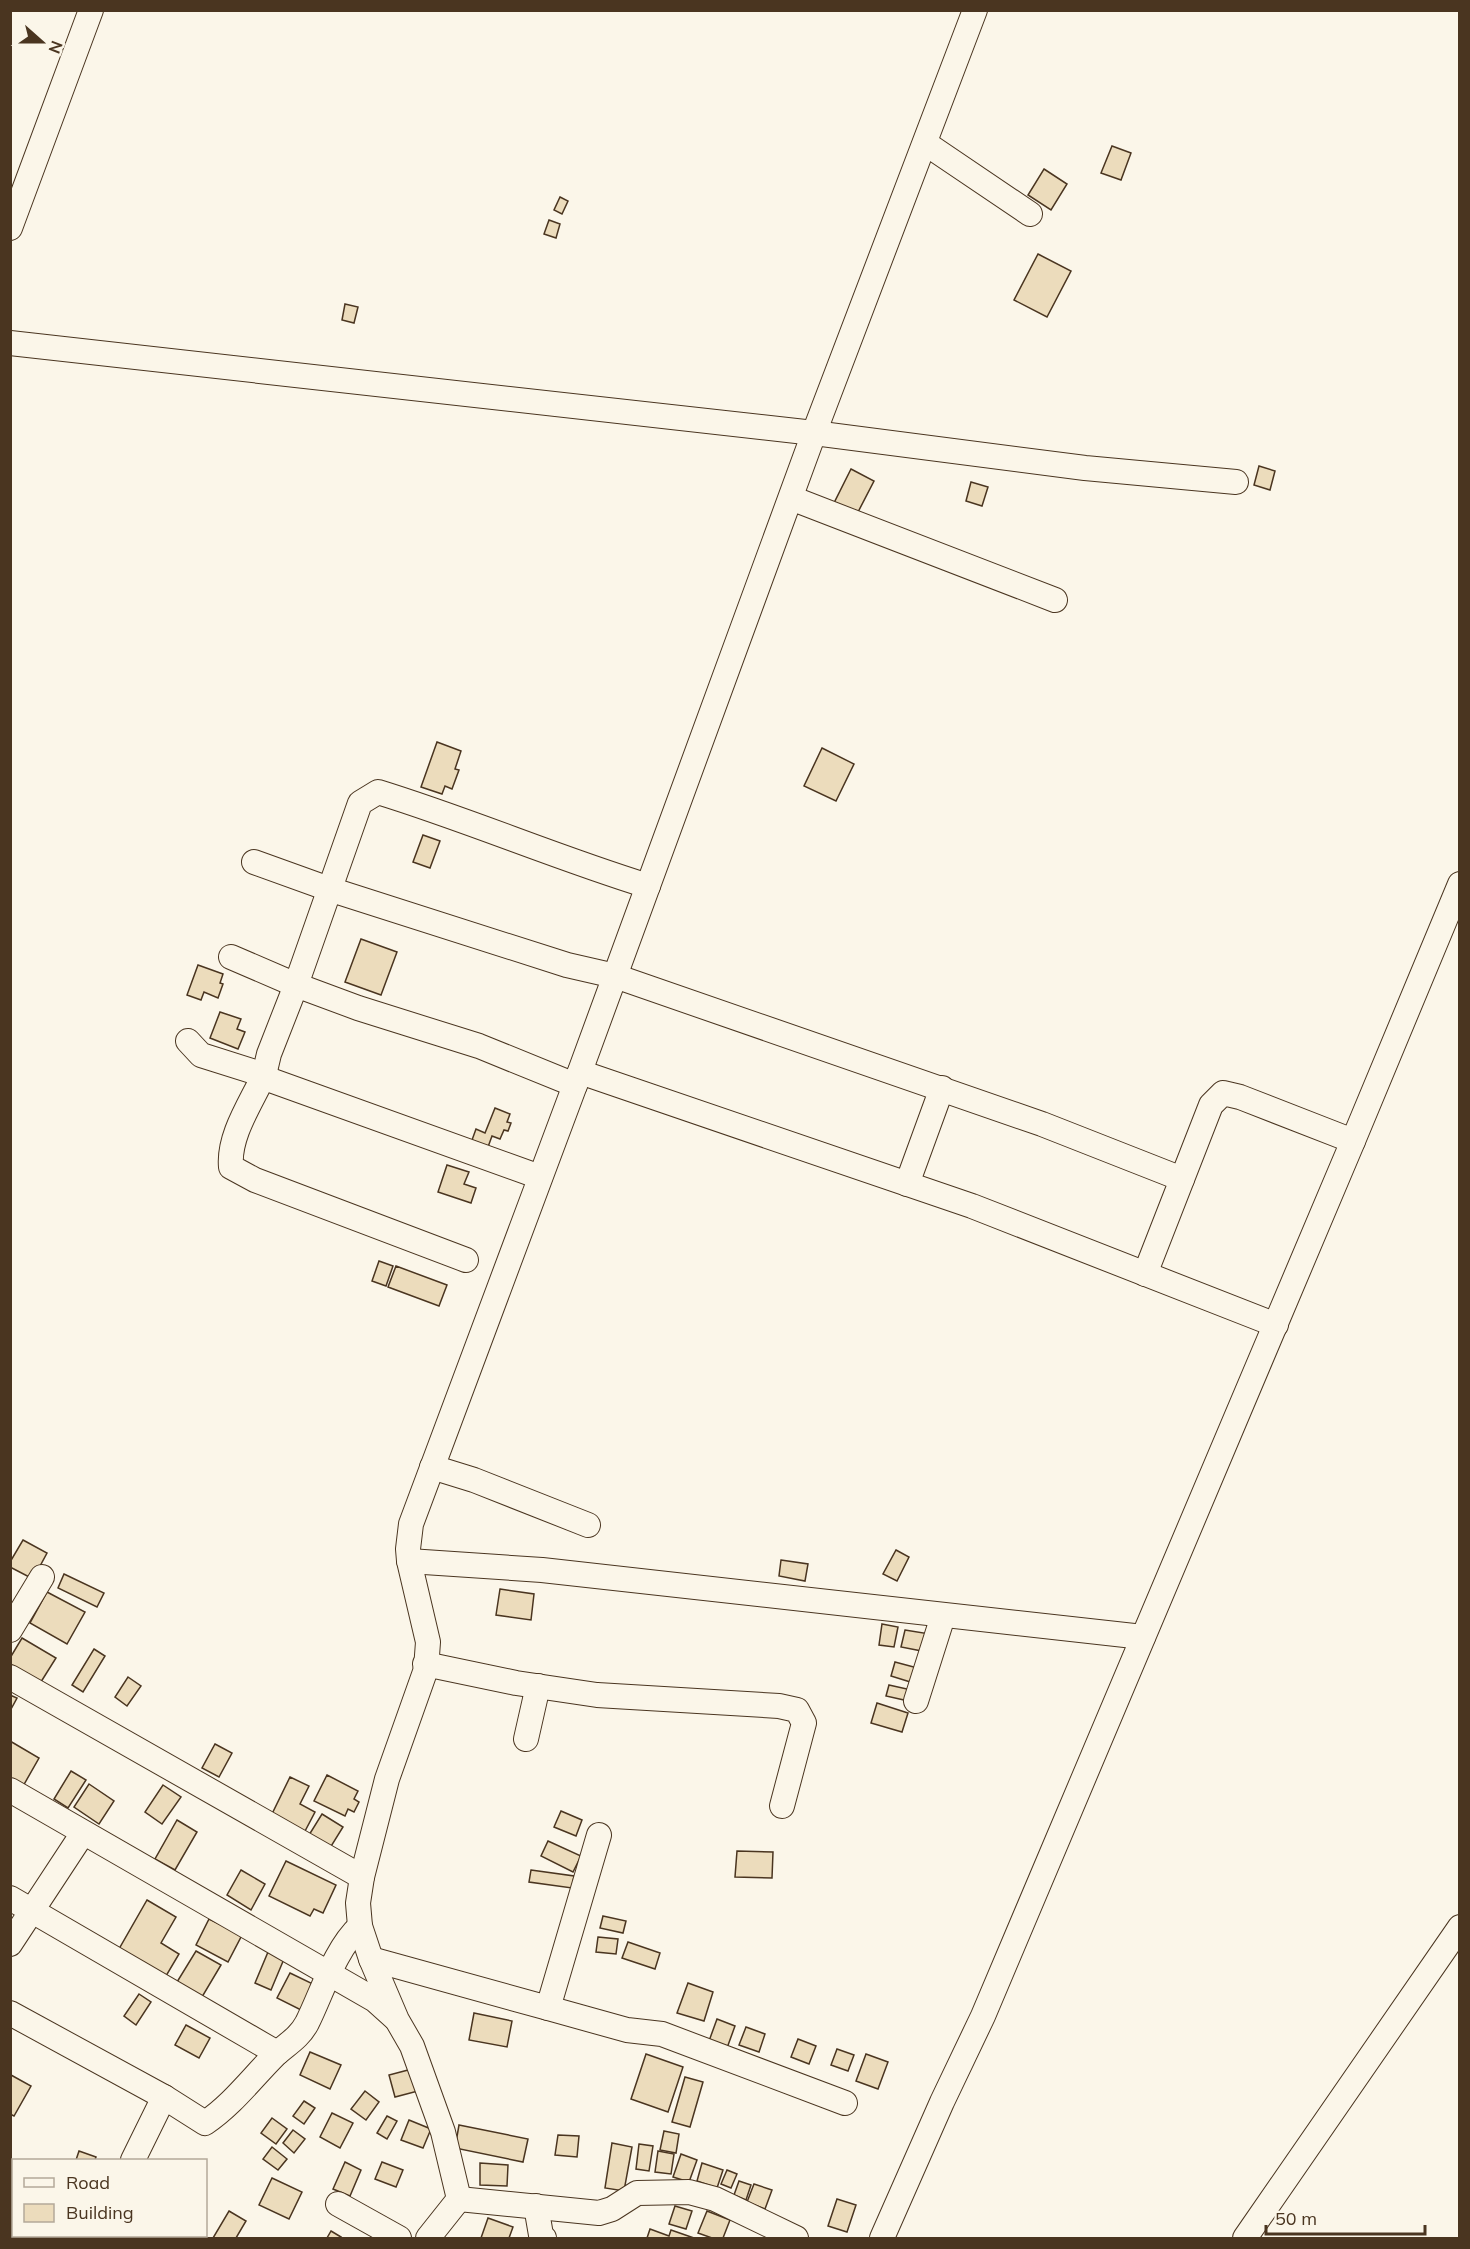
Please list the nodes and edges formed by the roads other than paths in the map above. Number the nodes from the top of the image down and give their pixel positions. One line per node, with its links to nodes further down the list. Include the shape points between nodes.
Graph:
1 (91, 10): 5 (street)
2 (975, 10): 3 (street)
3 (925, 143): 4 (street); 7 (street)
4 (1030, 214)
5 (10, 228)
6 (10, 343): 7 (street)
7 (814, 433): 8 (street, via 1085,468); 9 (street)
8 (1236, 482)
9 (791, 498): 10 (street); 13 (street)
10 (1055, 600)
11 (254, 862): 14 (street)
12 (1460, 884): 22 (street)
13 (648, 886): 14 (street, via 378,792 360,803); 16 (street)
14 (329, 889): 16 (street, via 567,965); 17 (street)
15 (231, 957): 17 (street)
16 (615, 976): 20 (street); 21 (street)
17 (296, 985): 19 (street); 20 (street)
18 (188, 1041): 19 (street, via 201,1055)
19 (264, 1075): 23 (street); 26 (street, via 238,1131 230,1154 231,1167 255,1180)
20 (577, 1078): 23 (street); 25 (street)
21 (942, 1088): 24 (street); 25 (street)
22 (1353, 1142): 24 (street, via 1223,1093 1211,1105); 28 (street)
23 (540, 1177): 29 (street)
24 (1182, 1179): 27 (street)
25 (907, 1184): 27 (street)
26 (466, 1260)
27 (1144, 1274): 28 (street)
28 (1276, 1324): 35 (street)
29 (432, 1467): 30 (street); 31 (street, via 411,1524)
30 (588, 1525)
31 (409, 1561): 33 (street, via 542,1570); 36 (street, via 428,1642)
32 (42, 1577): 34 (street)
33 (943, 1616): 35 (street); 39 (street)
34 (10, 1630)
35 (1143, 1637): 67 (street, via 983,2016)
36 (425, 1664): 38 (street); 45 (street, via 387,1779)
37 (10, 1677): 45 (street)
38 (538, 1686): 40 (street); 42 (street, via 597,1695 797,1710 804,1723)
39 (916, 1701)
40 (526, 1739)
41 (10, 1790): 43 (street)
42 (782, 1806)
43 (83, 1833): 47 (street); 52 (street)
44 (599, 1835): 53 (street)
45 (362, 1877): 48 (street)
46 (10, 1898): 47 (street)
47 (32, 1911): 50 (street); 56 (street)
48 (360, 1926): 51 (street); 52 (street)
49 (1460, 1927): 68 (street)
50 (10, 1944)
51 (371, 1959): 53 (street); 55 (street)
52 (329, 1975): 55 (street, via 375,2000); 56 (street, via 299,2037)
53 (548, 2008): 58 (street, via 627,2030 662,2034)
54 (10, 2013): 57 (street)
55 (397, 2020): 60 (street, via 412,2046 443,2132)
56 (278, 2053): 57 (street, via 219,2114 205,2122)
57 (164, 2097): 59 (street)
58 (845, 2103)
59 (133, 2159)
60 (459, 2199): 62 (street); 64 (street)
61 (338, 2204): 63 (street)
62 (536, 2206): 65 (street); 66 (street, via 599,2213 637,2193 689,2192 715,2199)
63 (399, 2238)
64 (428, 2238)
65 (544, 2238)
66 (796, 2238)
67 (882, 2238)
68 (1245, 2238)

